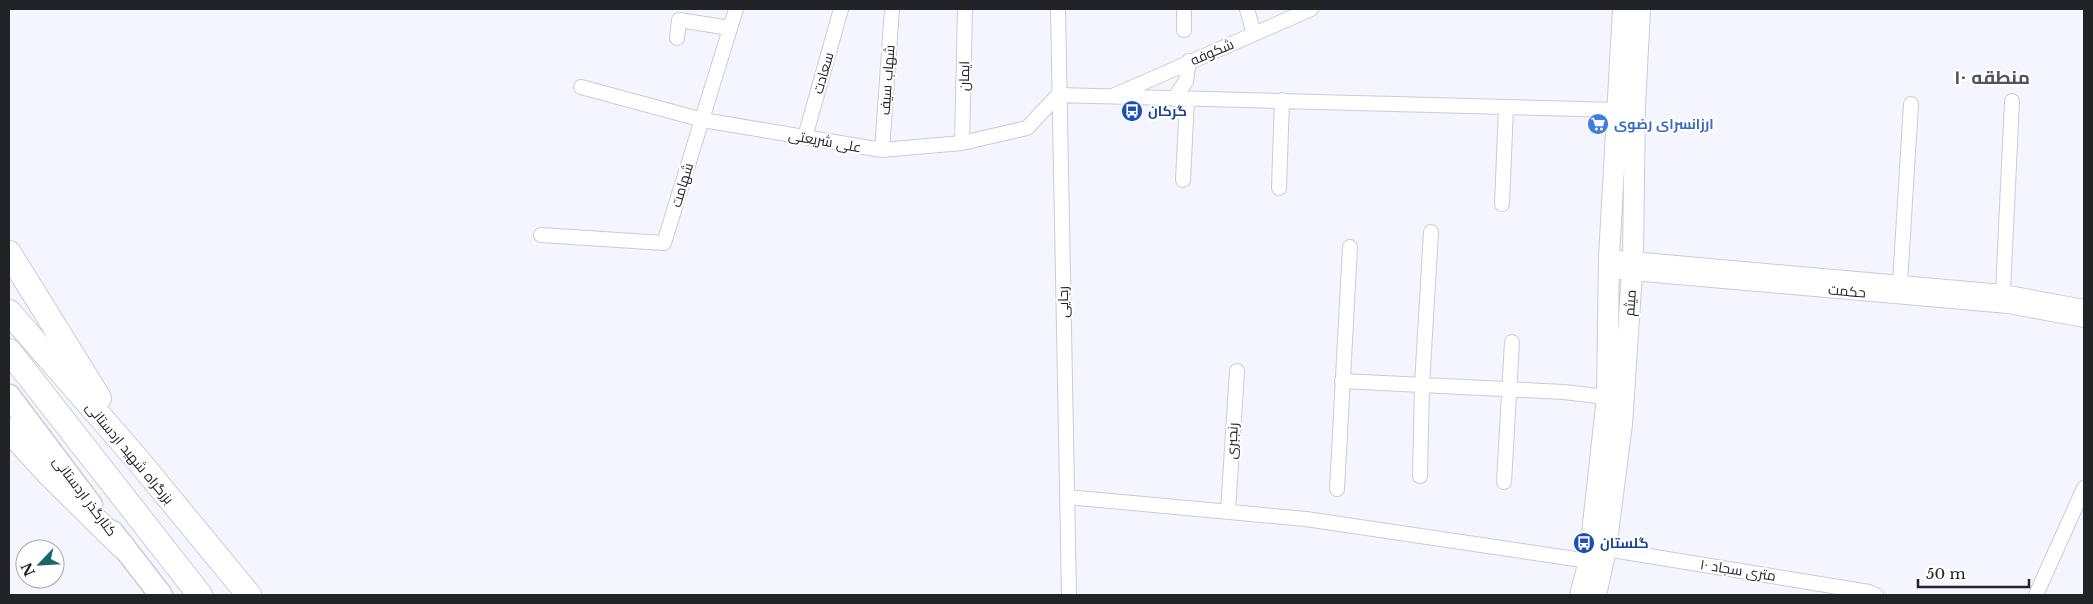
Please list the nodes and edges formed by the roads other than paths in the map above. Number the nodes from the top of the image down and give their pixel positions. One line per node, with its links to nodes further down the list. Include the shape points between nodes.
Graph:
1 (736, 9): 12 (street, شهامت)
2 (841, 9): 27 (street, سعادت)
3 (892, 9): 29 (street, شهاب سیف)
4 (965, 9): 28 (street, ایمان)
5 (1058, 9): 18 (street, رجایی)
6 (1184, 9): 13 (street)
7 (1247, 9): 14 (street)
8 (1311, 9): 14 (street, شکوفه)
9 (1623, 9): 25 (main road, میثم)
10 (1640, 9): 38 (main road, میثم)
11 (679, 14): 12 (street); 15 (street)
12 (730, 28): 26 (street, شهامت)
13 (1184, 30)
14 (1254, 34): 16 (street, شکوفه)
15 (677, 38)
16 (1189, 61): 19 (street, شکوفه); 20 (street)
17 (581, 88): 26 (street, علی شریعتی)
18 (1058, 95): 19 (street); 28 (street, علی شریعتی, via 1027,128); 58 (street, رجایی)
19 (1114, 96): 20 (street)
20 (1180, 99): 21 (street); 30 (street)
21 (1282, 100): 24 (street); 31 (street)
22 (2012, 101): 40 (street)
23 (1911, 104): 39 (street)
24 (1506, 107): 25 (street); 32 (street)
25 (1617, 110): 37 (main road, میثم)
26 (703, 120): 27 (street, علی شریعتی); 34 (street, شهامت, via 664,242)
27 (806, 137): 29 (street, علی شریعتی)
28 (962, 143): 29 (street, علی شریعتی)
29 (882, 150)
30 (1183, 180)
31 (1279, 188)
32 (1502, 204)
33 (1431, 232): 48 (street)
34 (541, 235)
35 (1350, 246): 47 (street)
36 (9, 253): 53 (highway)
37 (1609, 264): 38 (street, حکمت); 51 (main road, میثم)
38 (1632, 265): 39 (street, حکمت); 43 (street, حکمت, via 2008,306); 61 (main road, میثم, via 1622,424)
39 (1900, 283): 40 (street, حکمت)
40 (2003, 292): 41 (street, حکمت)
41 (2084, 307)
42 (9, 312): 53 (highway, بزرگراه شهید اردستانی)
43 (2084, 320)
44 (1512, 342): 49 (street)
45 (9, 351): 66 (highway)
46 (1236, 371): 59 (street, رنجبری)
47 (1342, 381): 48 (street); 57 (street)
48 (1422, 385): 49 (street); 54 (street)
49 (1509, 389): 51 (street); 55 (street)
50 (9, 396): 60 (main road, کنارگذر اردستانی)
51 (1607, 397): 62 (main road, میثم)
52 (9, 430): 60 (highway)
53 (137, 459): 63 (highway, بزرگراه شهید اردستانی)
54 (1420, 476)
55 (1504, 482)
56 (2084, 488): 70 (street)
57 (1337, 489)
58 (1067, 497): 59 (street); 67 (street, رجایی)
59 (1228, 511): 62 (street, via 1306,519)
60 (123, 547): 65 (main road, کنارگذر اردستانی)
61 (1606, 549): 64 (street, ۱۰ متری سجاد); 69 (main road, میثم)
62 (1589, 561): 68 (main road, میثم)
63 (249, 594)
64 (1871, 594)
65 (161, 595)
66 (200, 595)
67 (1069, 595)
68 (1580, 595)
69 (1596, 595)
70 (2036, 595)

